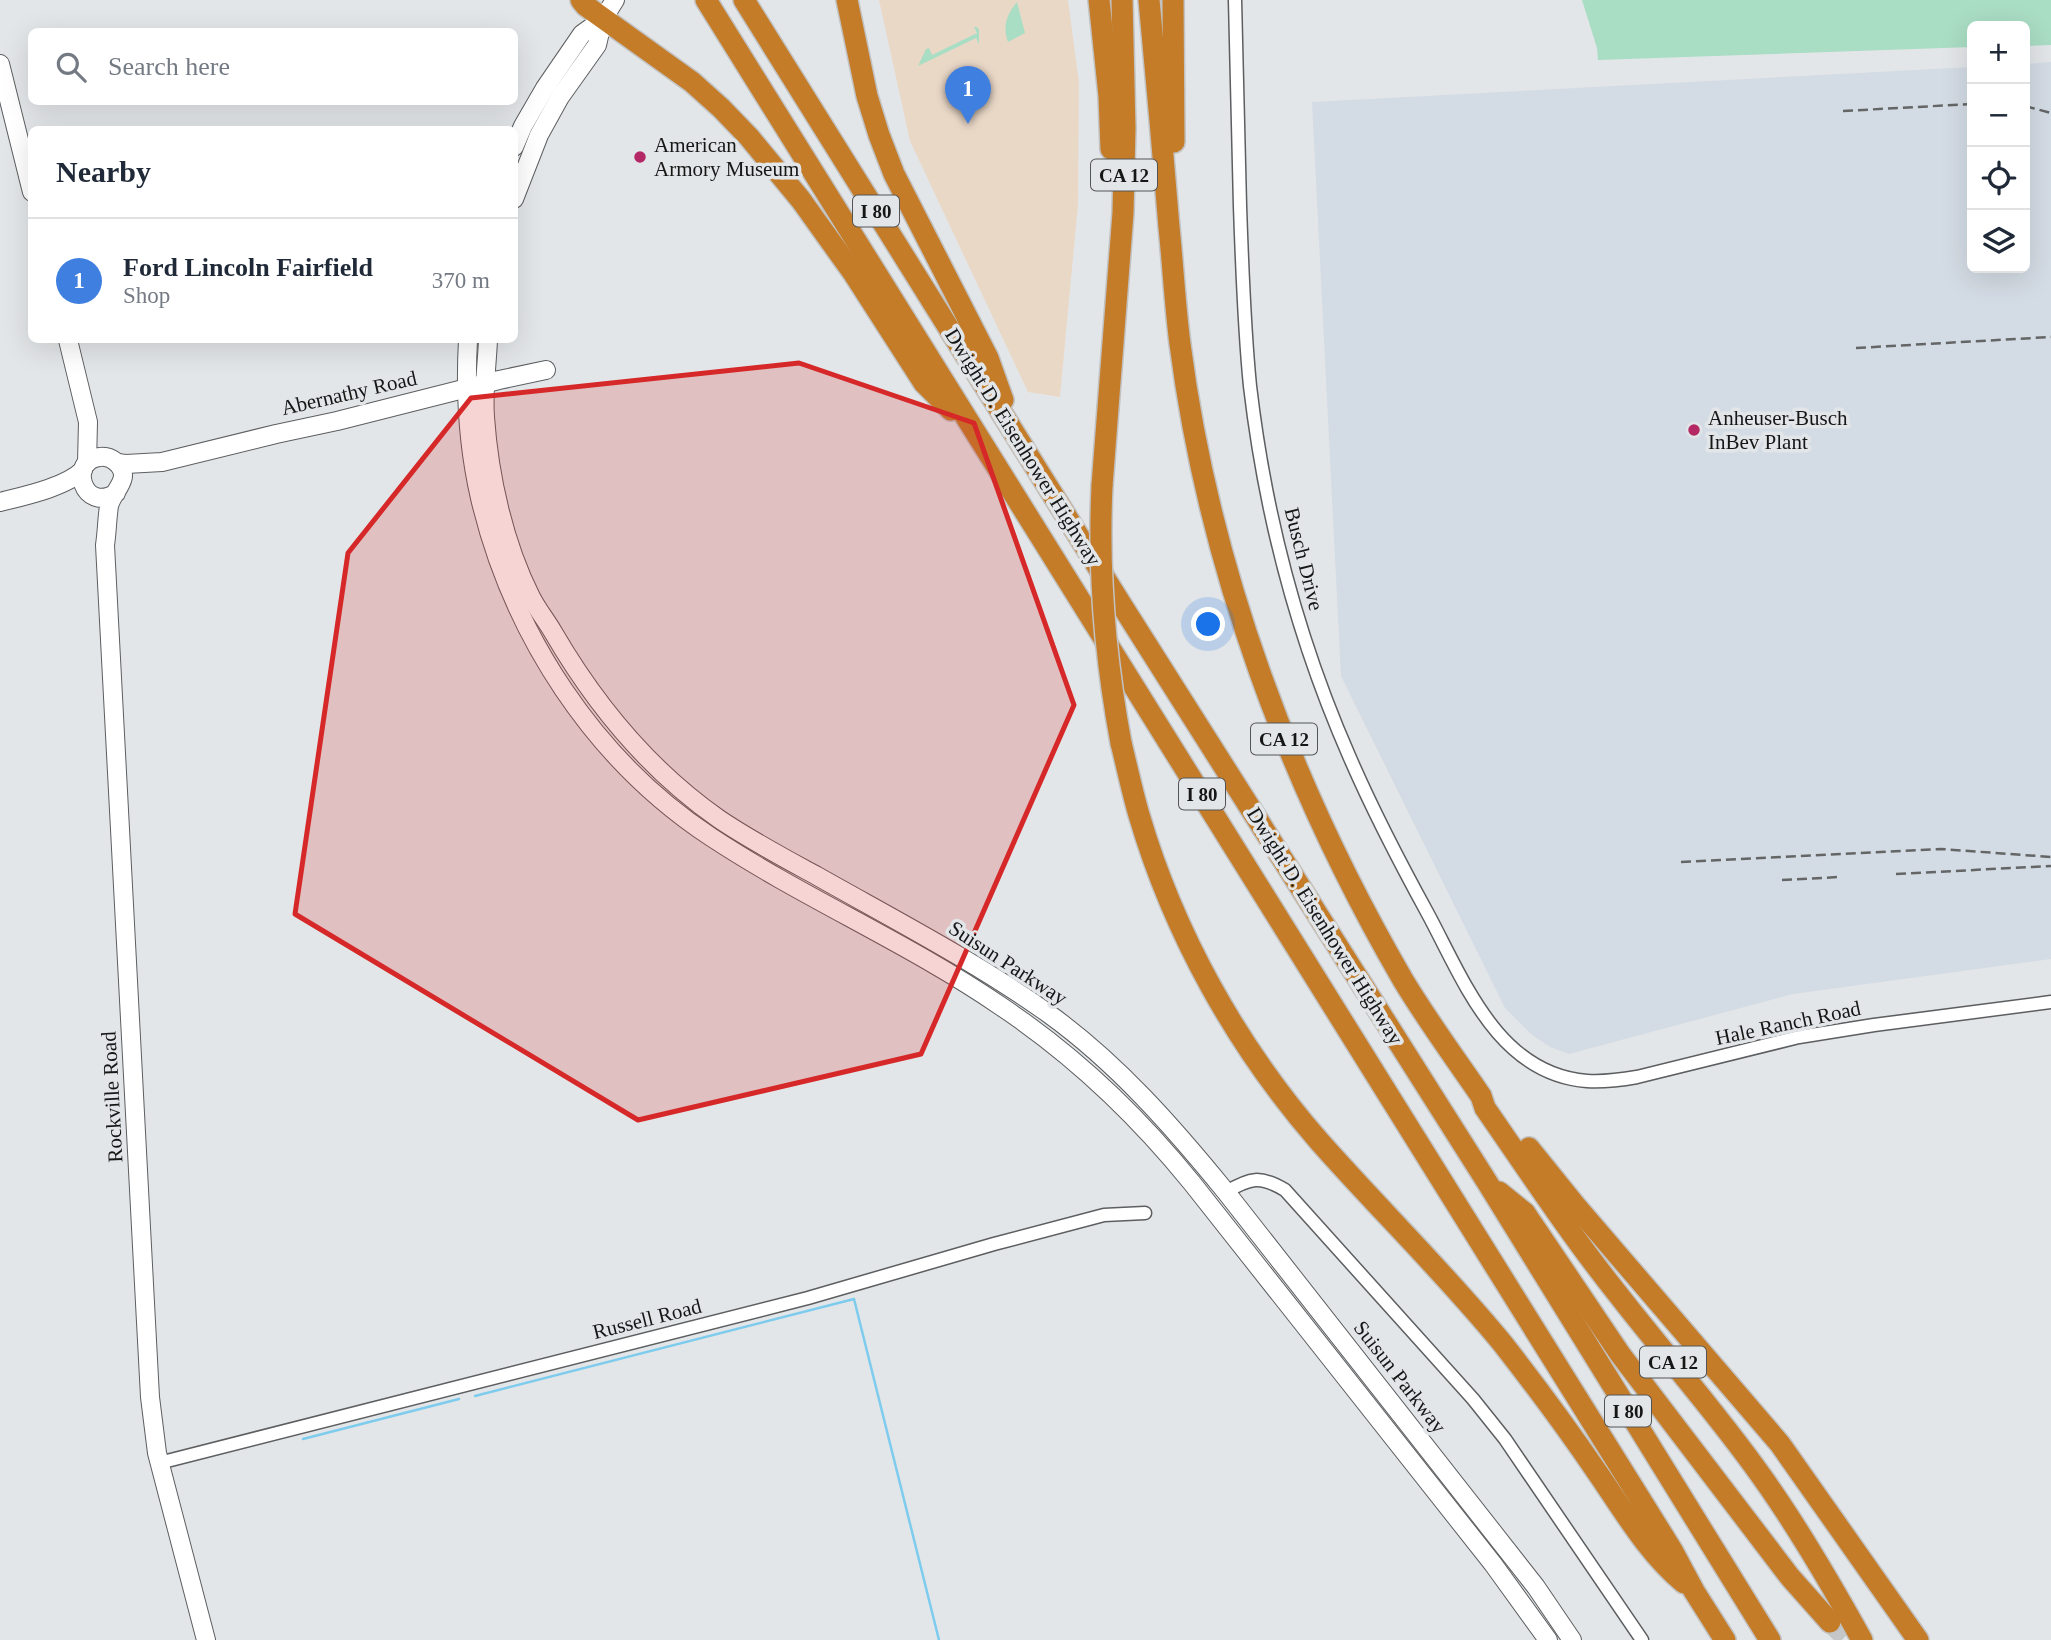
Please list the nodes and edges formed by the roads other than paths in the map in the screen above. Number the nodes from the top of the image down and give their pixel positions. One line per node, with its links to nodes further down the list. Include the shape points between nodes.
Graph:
1 (581, 0): 11 (highway)
2 (615, 0): 11 (main road)
3 (706, 0): 27 (highway, Dwight D. Eisenhower Highway / I 80)
4 (744, 0): 26 (highway, Dwight D. Eisenhower Highway / I 80)
5 (847, 0): 26 (highway, via 867,96 889,161 988,358)
6 (1099, 0): 21 (highway, via 1111,140)
7 (1122, 0): 21 (highway, CA 12, via 1123,214)
8 (1149, 0): 20 (highway, CA 12)
9 (1173, 0): 20 (highway)
10 (1235, 0): 37 (street, Busch Drive, via 1242,265 1251,386 1272,518 1290,590 1345,746 1403,869 1489,1024)
11 (603, 19): 13 (main road, via 597,45 578,55); 27 (highway, via 692,82 748,137 854,274 924,383)
12 (0, 64): 15 (main road)
13 (566, 73): 14 (main road); 16 (main road)
14 (518, 138)
15 (28, 176)
16 (518, 189)
17 (69, 343): 25 (main road)
18 (468, 343): 24 (main road, Suisun Parkway)
19 (488, 343): 23 (main road, Suisun Parkway)
20 (1180, 344): 38 (highway, CA 12, via 1222,552 1286,744 1324,831 1404,982)
21 (1113, 350): 43 (highway, CA 12, bridge, via 1100,550 1110,679 1139,815 1184,934 1261,1067 1317,1139 1502,1343 1646,1545)
22 (546, 370): 23 (main road, Abernathy Road)
23 (485, 383): 24 (main road, Abernathy Road); 40 (main road, Suisun Parkway, via 490,463 507,533 530,596 586,686 628,739 719,819 978,967 1051,1016 1150,1104)
24 (466, 389): 29 (main road, Abernathy Road); 47 (main road, Suisun Parkway, via 480,497 505,579 551,670 613,752 660,798 709,836 968,984 1039,1032 1104,1087 1164,1148)
25 (88, 422): 28 (main road); 30 (main road)
26 (1007, 423): 39 (highway, Dwight D. Eisenhower Highway / I 80)
27 (979, 438): 43 (highway, Dwight D. Eisenhower Highway / I 80, via 1658,1526)
28 (113, 461): 29 (main road, Abernathy Road); 30 (main road, via 98,457); 31 (main road, via 122,474)
29 (162, 462): 31 (main road, Abernathy Road, via 129,476)
30 (85, 466): 32 (main road, via 75,478); 33 (main road, via 82,482)
31 (119, 487): 33 (main road, via 104,498); 35 (main road, Rockville Road, via 110,503)
32 (43, 491): 33 (main road, via 78,489); 34 (main road)
33 (90, 494): 35 (main road, Rockville Road, via 97,503)
34 (0, 502)
35 (105, 545): 42 (main road, Rockville Road, via 150,1397)
36 (2051, 1002): 37 (street, Hale Ranch Road, via 1800,1037 1609,1081 1560,1076)
37 (1536, 1065)
38 (1481, 1097): 45 (highway, CA 12, via 1579,1243 1763,1478); 52 (highway, via 1493,1100 1575,1205 1780,1444)
39 (1486, 1182): 44 (highway, via 1525,1213 1628,1364 1790,1577); 51 (highway, Dwight D. Eisenhower Highway / I 80)
40 (1226, 1192): 48 (main road, Suisun Parkway, via 1536,1587); 49 (street, via 1246,1181 1262,1180 1285,1190 1505,1439)
41 (1145, 1213): 42 (street, Russell Road, via 1104,1215 808,1298)
42 (159, 1463): 46 (main road, Rockville Road)
43 (1694, 1591): 50 (highway, Dwight D. Eisenhower Highway / I 80)
44 (1830, 1622)
45 (1859, 1636)
46 (206, 1640)
47 (1548, 1640)
48 (1572, 1640)
49 (1642, 1640)
50 (1725, 1640)
51 (1770, 1640)
52 (1918, 1640)

